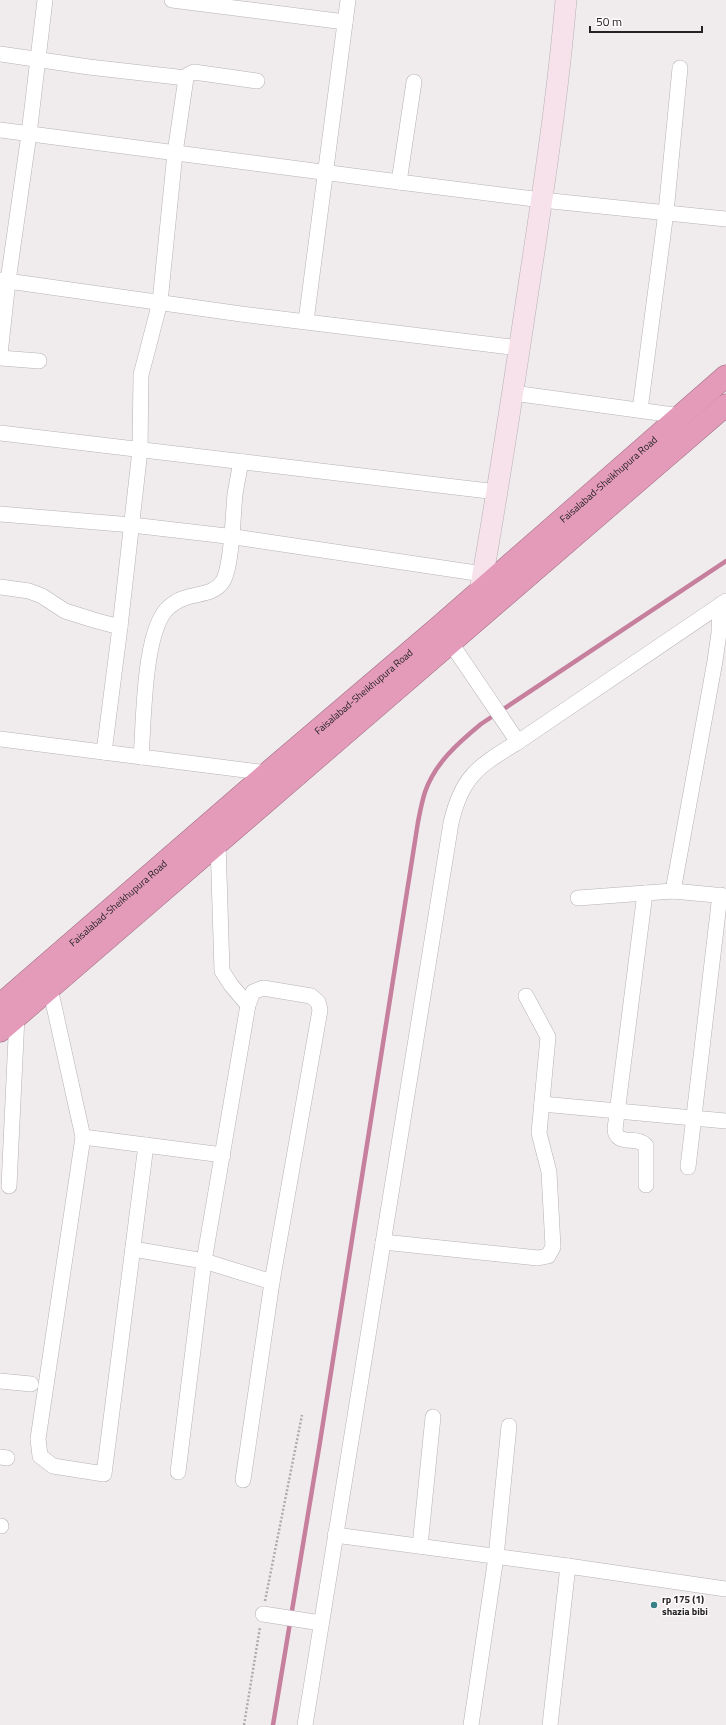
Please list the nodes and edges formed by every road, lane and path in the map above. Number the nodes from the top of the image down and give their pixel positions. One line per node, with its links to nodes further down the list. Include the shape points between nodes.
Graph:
1 (45, 0): 8 (street)
2 (172, 0): 5 (street)
3 (348, 0): 6 (street)
4 (566, 0): 18 (street)
5 (196, 2): 6 (street)
6 (345, 22): 16 (street)
7 (0, 54): 8 (street)
8 (38, 60): 10 (street); 14 (street)
9 (680, 68): 19 (street)
10 (186, 78): 11 (street, via 194,72); 15 (street)
11 (257, 80)
12 (414, 82): 17 (street)
13 (0, 130): 14 (street)
14 (29, 134): 15 (street); 21 (street)
15 (174, 153): 16 (street); 22 (street)
16 (324, 172): 17 (street); 23 (street)
17 (399, 182): 18 (street)
18 (542, 200): 19 (street); 24 (street)
19 (666, 212): 20 (street); 31 (street)
20 (726, 219)
21 (4, 281): 22 (street); 25 (street)
22 (160, 302): 23 (street); 34 (street, via 141,375)
23 (306, 321): 24 (street)
24 (520, 348): 29 (street)
25 (0, 354)
26 (0, 358): 27 (street)
27 (39, 361)
28 (726, 376): 32 (highway, Faisalabad-Sheikhupura Road)
29 (513, 393): 31 (street); 36 (street)
30 (726, 405): 44 (highway, Faisalabad-Sheikhupura Road)
31 (640, 410): 32 (street)
32 (681, 416): 40 (highway, Faisalabad-Sheikhupura Road)
33 (0, 433): 34 (street)
34 (140, 450): 35 (street); 38 (street)
35 (241, 461): 36 (street); 39 (street)
36 (498, 492): 40 (street)
37 (0, 514): 38 (street)
38 (132, 525): 39 (street); 43 (street)
39 (231, 537): 40 (street); 48 (street, via 225,576 218,588 178,601 168,608 159,623 150,650)
40 (482, 583): 44 (highway, Faisalabad-Sheikhupura Road)
41 (0, 586): 43 (street, via 42,596 65,611)
42 (723, 603): 46 (street); 51 (street, via 715,661)
43 (120, 627): 47 (street)
44 (446, 635): 46 (street); 49 (highway, Faisalabad-Sheikhupura Road); 50 (highway, Faisalabad-Sheikhupura Road)
45 (0, 739): 47 (street)
46 (518, 742): 70 (street, via 477,769 455,804)
47 (104, 752): 48 (street)
48 (141, 757): 49 (street)
49 (268, 773): 58 (highway, Faisalabad-Sheikhupura Road)
50 (218, 842): 55 (highway, Faisalabad-Sheikhupura Road); 57 (street, via 222,972)
51 (673, 891): 52 (street); 53 (street)
52 (645, 893): 54 (street); 61 (street)
53 (723, 895): 62 (street)
54 (578, 898)
55 (50, 988): 58 (highway, Faisalabad-Sheikhupura Road); 64 (street)
56 (526, 996): 60 (street, via 548,1037)
57 (248, 1005): 66 (street); 73 (street, via 253,992 263,988 312,996 318,1002 320,1010)
58 (9, 1011): 59 (highway, Faisalabad-Sheikhupura Road); 69 (street)
59 (0, 1031)
60 (542, 1104): 61 (street); 70 (street, via 539,1133 549,1172 553,1247 548,1256 538,1258)
61 (617, 1112): 62 (street); 68 (street, via 615,1129 618,1137 643,1142 646,1146)
62 (694, 1117): 63 (street); 67 (street)
63 (726, 1121)
64 (83, 1137): 65 (street); 71 (street, via 38,1439 40,1456 53,1466 104,1474)
65 (146, 1145): 66 (street); 71 (street)
66 (222, 1155): 72 (street)
67 (688, 1168)
68 (646, 1185)
69 (9, 1186)
70 (383, 1242): 81 (street)
71 (133, 1249): 72 (street)
72 (204, 1260): 73 (street); 79 (street)
73 (272, 1282): 80 (street)
74 (0, 1381): 75 (street)
75 (31, 1384)
76 (302, 1415): 86 (path)
77 (433, 1417): 82 (street)
78 (509, 1426): 83 (street)
79 (178, 1472)
80 (243, 1480)
81 (335, 1535): 82 (street); 87 (street)
82 (420, 1546): 83 (street)
83 (496, 1557): 84 (street); 90 (street)
84 (568, 1566): 85 (street); 91 (street)
85 (726, 1589)
86 (263, 1614): 87 (street); 88 (path)
87 (321, 1622): 89 (street)
88 (244, 1725)
89 (305, 1725)
90 (471, 1725)
91 (550, 1725)

